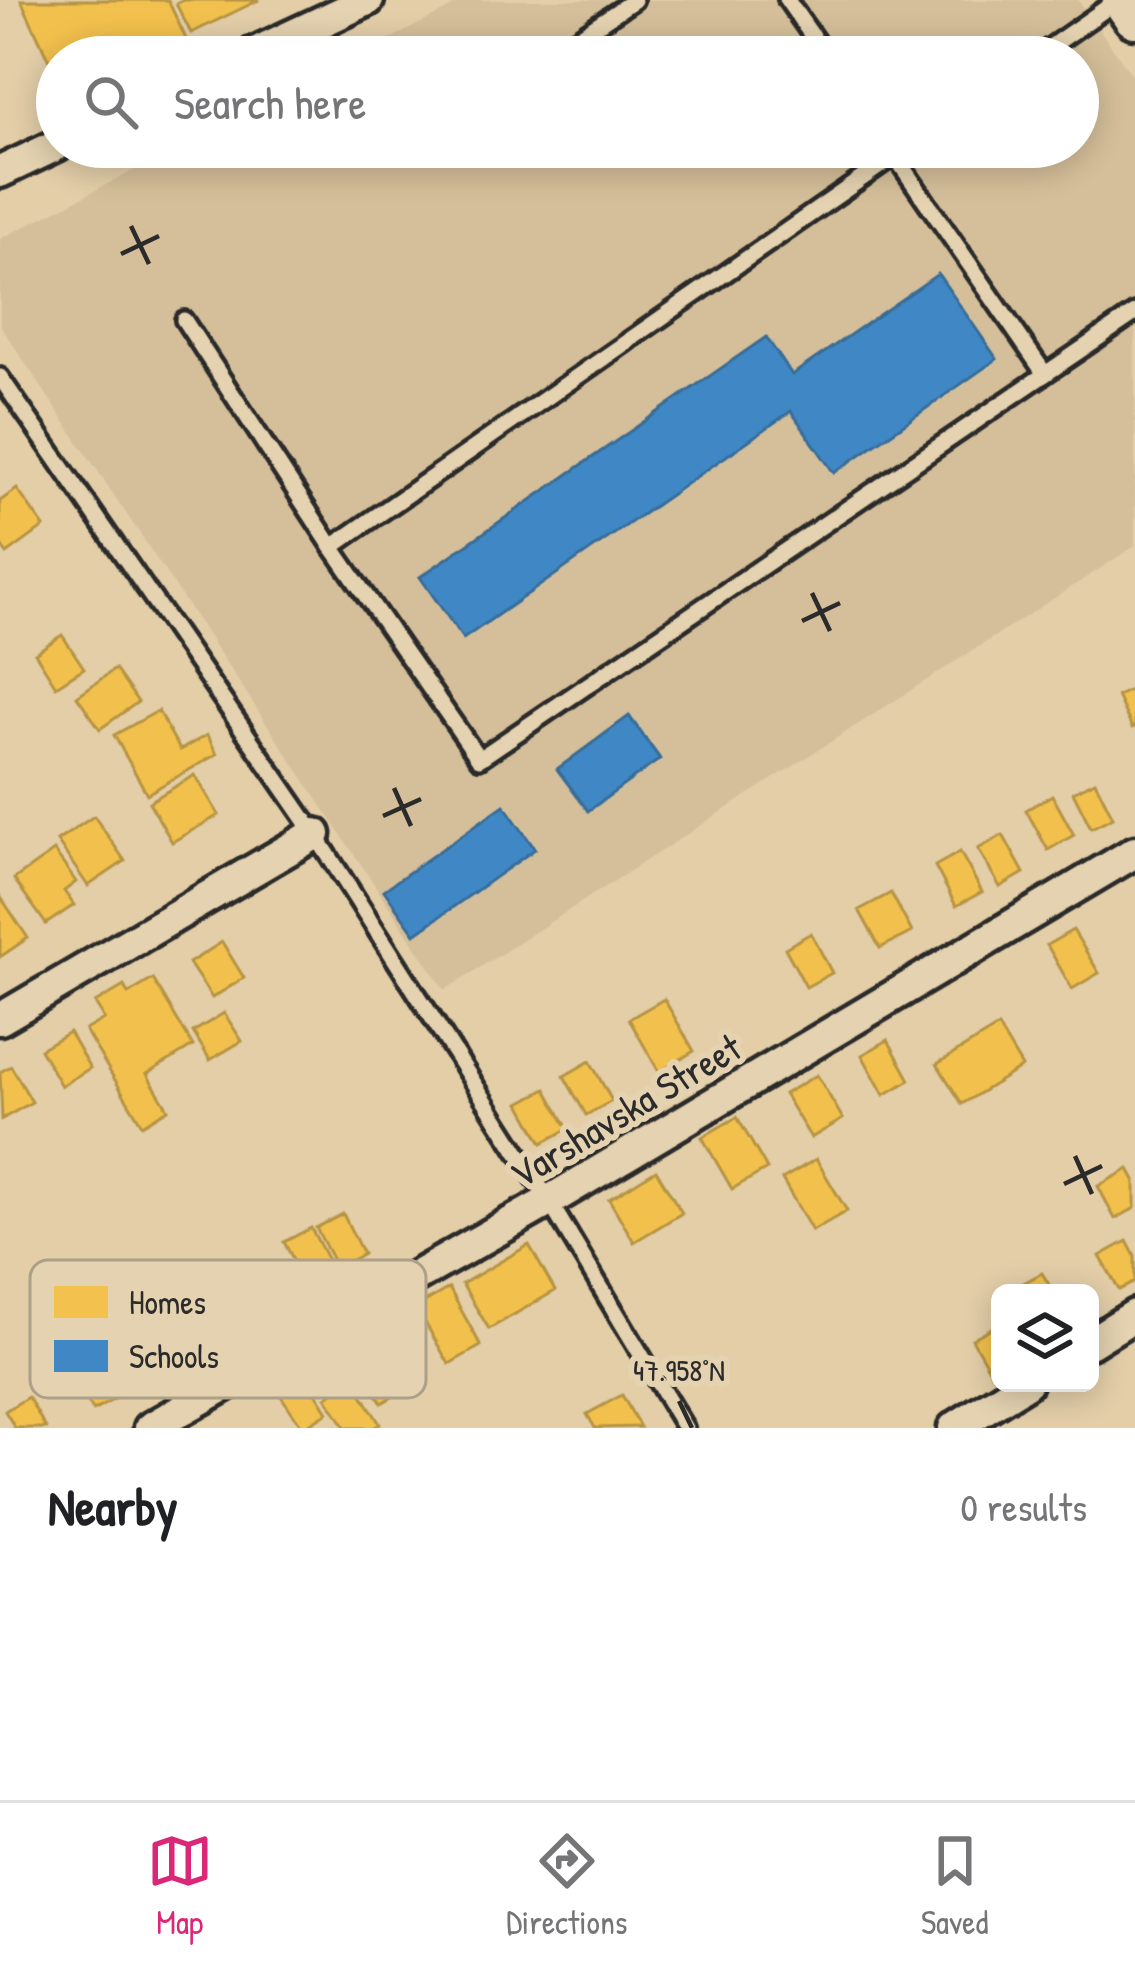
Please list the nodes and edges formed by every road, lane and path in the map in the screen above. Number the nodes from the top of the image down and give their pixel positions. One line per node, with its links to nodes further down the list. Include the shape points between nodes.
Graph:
1 (368, 0): 6 (street)
2 (634, 0): 7 (lane)
3 (788, 0): 8 (lane)
4 (1120, 0): 5 (main road); 9 (lane)
5 (1135, 16)
6 (291, 36)
7 (580, 36)
8 (813, 36)
9 (1067, 36)
10 (36, 154): 13 (street)
11 (871, 168): 18 (lane)
12 (909, 168): 16 (lane)
13 (1, 170)
14 (1135, 313): 16 (lane)
15 (184, 320): 18 (lane)
16 (1045, 374): 18 (lane, via 479,760)
17 (0, 376): 19 (lane)
18 (332, 548)
19 (315, 834): 21 (street); 22 (lane)
20 (1135, 852): 22 (street, Varshavska Street)
21 (0, 1019)
22 (549, 1202): 23 (street, Varshavska Street); 29 (lane)
23 (426, 1272)
24 (1135, 1315): 25 (street)
25 (1099, 1337)
26 (1012, 1392): 30 (street)
27 (203, 1398): 28 (street, Varshavska Street)
28 (150, 1428)
29 (685, 1428)
30 (954, 1428)

